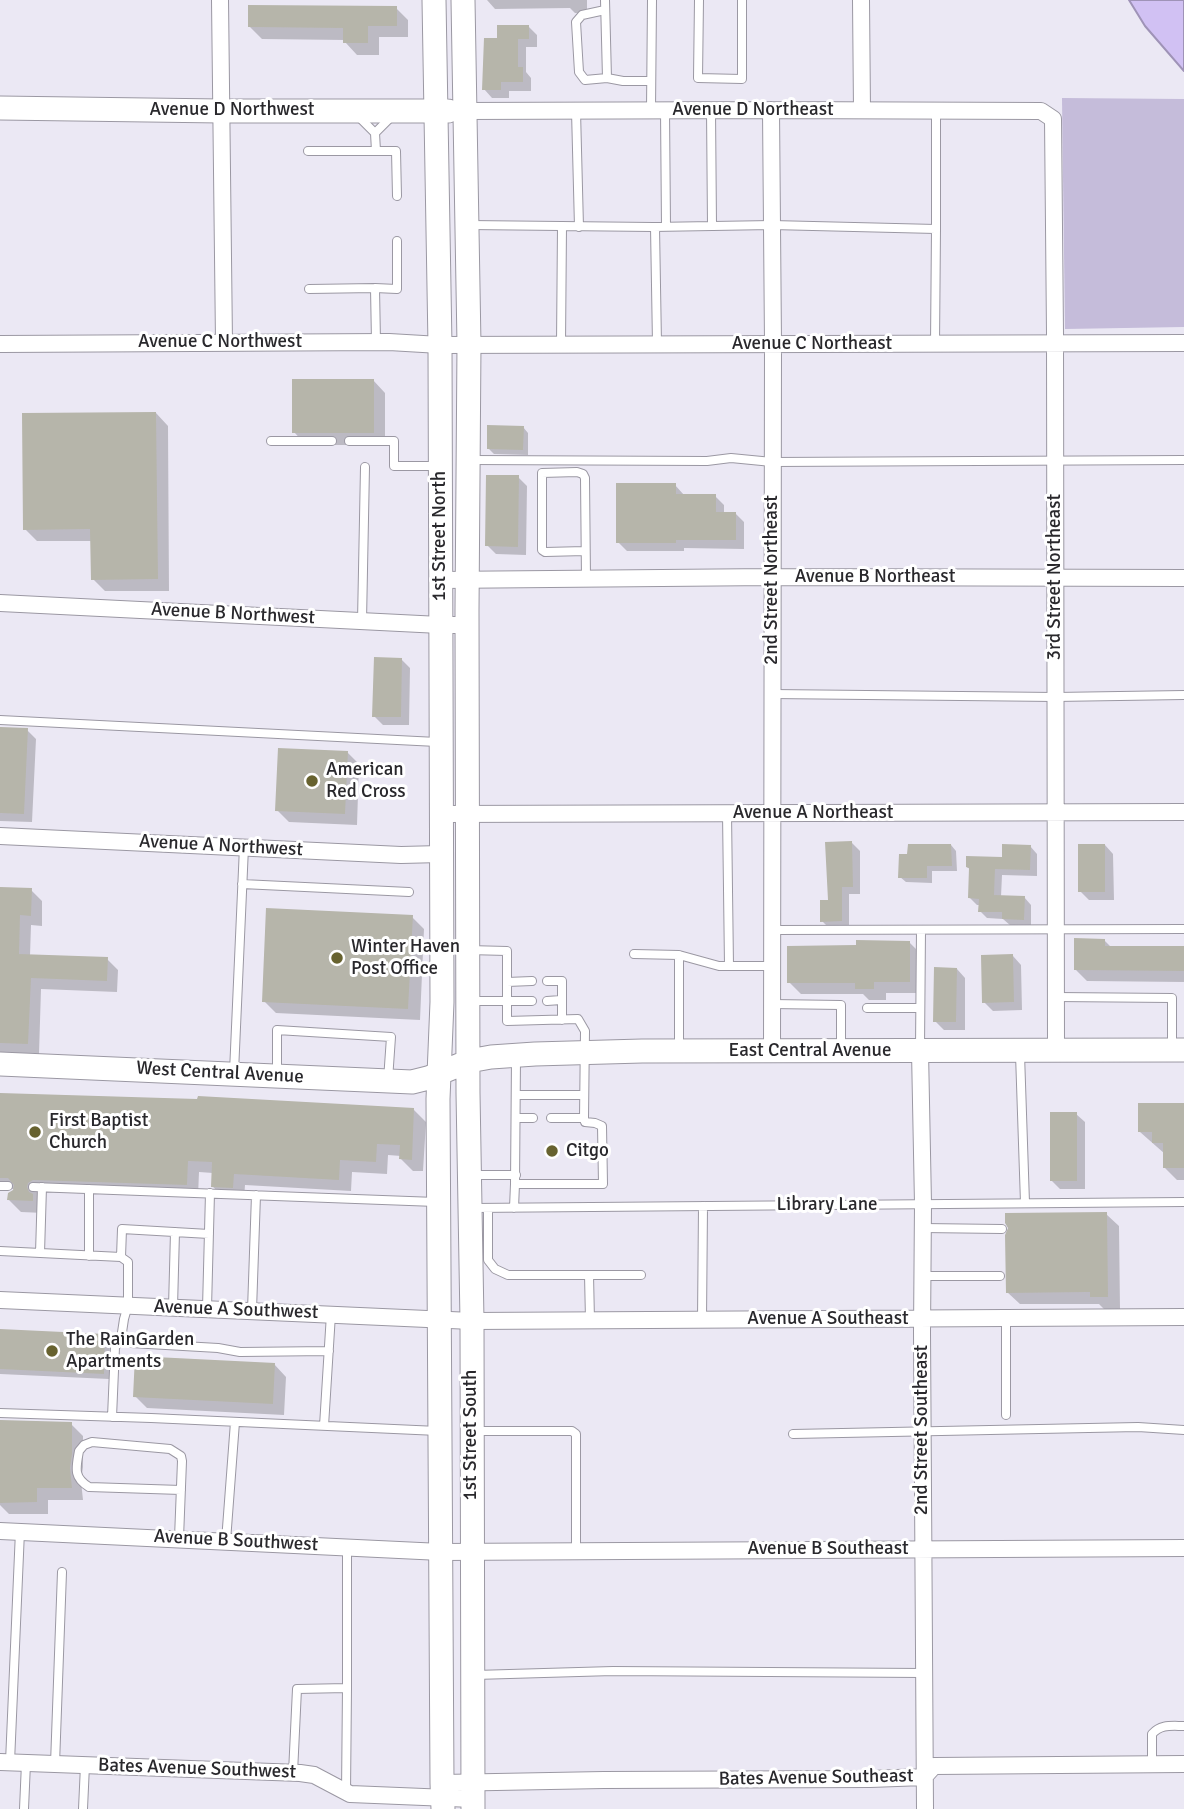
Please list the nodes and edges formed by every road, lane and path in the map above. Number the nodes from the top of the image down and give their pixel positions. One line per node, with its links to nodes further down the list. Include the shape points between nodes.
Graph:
1 (220, 0): 18 (street)
2 (434, 0): 21 (main road, 1st Street North)
3 (463, 0): 22 (main road, 1st Street North)
4 (605, 0): 9 (lane)
5 (652, 0): 11 (lane)
6 (699, 0): 7 (lane, via 698,78 742,79)
7 (742, 0)
8 (861, 0): 16 (street)
9 (606, 10): 10 (lane); 10 (lane, via 582,15 576,22 579,72 585,80)
10 (607, 78): 11 (lane)
11 (651, 81): 13 (lane)
12 (0, 108): 18 (main road, Avenue D Northwest)
13 (658, 110): 14 (street, Avenue D Northeast); 23 (street, Avenue D Northeast); 35 (lane)
14 (711, 110): 15 (street, Avenue D Northeast); 32 (lane)
15 (771, 110): 16 (street, Avenue D Northeast); 30 (street, 2nd Street Northeast)
16 (862, 110): 17 (street, Avenue D Northeast)
17 (936, 110): 24 (street, Avenue D Northeast); 36 (lane)
18 (221, 111): 19 (main road, Avenue D Northwest); 40 (street)
19 (352, 111): 20 (main road, Avenue D Northwest); 25 (lane)
20 (397, 111): 21 (main road, Avenue D Northwest); 25 (lane)
21 (435, 111): 22 (main road, Avenue D Northwest); 49 (main road, 1st Street North)
22 (464, 111): 23 (street, Avenue D Northeast); 29 (main road, 1st Street North)
23 (576, 111): 33 (lane)
24 (1041, 111): 50 (street, 3rd Street Northeast, via 1053,119 1054,133)
25 (375, 133): 27 (lane)
26 (308, 151): 27 (lane)
27 (376, 151): 28 (lane, via 396,151)
28 (397, 196)
29 (467, 225): 31 (lane); 45 (main road, 1st Street North)
30 (772, 225): 32 (lane); 36 (lane); 42 (street, 2nd Street Northeast)
31 (562, 226): 33 (lane); 46 (lane)
32 (712, 226): 35 (lane)
33 (579, 227): 34 (lane)
34 (655, 227): 35 (lane); 47 (lane)
35 (666, 227)
36 (936, 229): 48 (lane)
37 (397, 241): 38 (lane, via 397,289)
38 (375, 288): 39 (lane); 41 (lane)
39 (309, 289)
40 (224, 342): 41 (street, Avenue C Northwest); 44 (street, Avenue C Northwest)
41 (376, 342): 49 (street, Avenue C Northwest)
42 (773, 343): 47 (street, Avenue C Northeast); 48 (street, Avenue C Northeast); 56 (street, 2nd Street Northeast)
43 (1184, 343): 50 (street, Avenue C Northeast)
44 (0, 344)
45 (469, 344): 46 (street, Avenue C Northeast); 49 (street, Avenue C Northeast); 54 (main road, 1st Street North)
46 (561, 344): 47 (street, Avenue C Northeast)
47 (657, 344)
48 (935, 344): 50 (street, Avenue C Northeast)
49 (440, 345): 58 (main road, 1st Street North)
50 (1055, 345): 57 (street, 3rd Street Northeast)
51 (271, 442): 52 (lane)
52 (331, 442)
53 (349, 442): 58 (lane, via 394,442 394,466)
54 (468, 460): 56 (lane, via 731,458); 64 (main road, 1st Street North)
55 (1184, 460): 57 (lane)
56 (772, 462): 57 (lane); 61 (street, 2nd Street Northeast)
57 (1054, 462): 62 (street, 3rd Street Northeast)
58 (440, 466): 66 (main road, 1st Street North)
59 (365, 467): 68 (lane)
60 (585, 551): 60 (lane, via 583,474 542,473 542,550); 65 (lane)
61 (772, 577): 62 (street, Avenue B Northeast); 65 (street, Avenue B Northeast); 71 (street, 2nd Street Northeast)
62 (1055, 578): 63 (street, Avenue B Northeast); 73 (street, 3rd Street Northeast)
63 (1184, 578)
64 (467, 579): 65 (street, Avenue B Northeast); 66 (street, Avenue B Northeast); 70 (main road, 1st Street North)
65 (586, 579)
66 (440, 580): 69 (main road, 1st Street North)
67 (0, 603): 68 (street, Avenue B Northwest)
68 (362, 621): 69 (street, Avenue B Northwest)
69 (440, 625): 70 (street, Avenue B Northwest); 75 (main road, 1st Street North)
70 (467, 625): 81 (main road, 1st Street North)
71 (772, 694): 73 (lane); 79 (street, 2nd Street Northeast)
72 (1184, 695): 73 (lane)
73 (1055, 697): 76 (street, 3rd Street Northeast)
74 (0, 720): 75 (lane)
75 (441, 742): 80 (main road, 1st Street North)
76 (1056, 812): 77 (street, Avenue A Northeast); 79 (street, Avenue A Northeast); 90 (street, 3rd Street Northeast)
77 (1184, 812)
78 (727, 813): 79 (street, Avenue A Northeast); 81 (street, Avenue A Northeast); 94 (lane)
79 (772, 813): 88 (street, 2nd Street Northeast)
80 (441, 814): 81 (street, Avenue A Northeast); 84 (main road, 1st Street North)
81 (467, 814): 91 (main road, 1st Street North)
82 (0, 836): 83 (street, Avenue A Northwest)
83 (244, 847): 84 (street, Avenue A Northwest); 85 (lane)
84 (441, 854): 121 (main road, 1st Street North)
85 (242, 884): 86 (lane); 120 (lane)
86 (409, 891)
87 (1184, 929): 90 (lane)
88 (772, 930): 89 (lane); 95 (street, 2nd Street Northeast)
89 (921, 930): 90 (lane); 107 (lane)
90 (1056, 930): 99 (street, 3rd Street Northeast)
91 (468, 950): 98 (lane, via 507,951); 101 (main road, 1st Street North)
92 (634, 954): 93 (lane)
93 (679, 955): 94 (lane); 111 (lane)
94 (729, 966): 95 (lane)
95 (772, 966): 105 (street, 2nd Street Northeast)
96 (532, 981): 98 (lane)
97 (547, 981): 100 (lane, via 562,981)
98 (508, 982): 102 (lane)
99 (1056, 997): 109 (street, 3rd Street Northeast); 110 (lane, via 1172,998)
100 (561, 1000): 104 (lane); 108 (lane)
101 (468, 1001): 102 (lane); 118 (main road, 1st Street North)
102 (507, 1001): 103 (lane); 108 (lane, via 508,1020)
103 (531, 1001)
104 (547, 1001)
105 (772, 1004): 112 (street, 2nd Street Northeast); 113 (lane, via 841,1005)
106 (867, 1008): 107 (lane)
107 (920, 1008): 114 (lane)
108 (562, 1020): 116 (lane, via 578,1020 585,1031)
109 (1056, 1050): 110 (main road, East Central Avenue); 115 (main road, East Central Avenue)
110 (1178, 1050)
111 (679, 1051): 112 (main road, East Central Avenue); 116 (main road, East Central Avenue)
112 (772, 1051): 113 (main road, East Central Avenue)
113 (841, 1051): 114 (main road, East Central Avenue)
114 (920, 1051): 115 (main road, East Central Avenue); 138 (street, 2nd Street Southeast)
115 (1020, 1051): 137 (lane)
116 (584, 1052): 117 (main road, East Central Avenue); 125 (lane)
117 (516, 1055): 118 (main road, East Central Avenue); 124 (lane)
118 (469, 1061): 121 (main road, East Central Avenue); 130 (main road, 1st Street South)
119 (0, 1064): 120 (main road, West Central Avenue)
120 (234, 1073): 122 (main road, West Central Avenue)
121 (439, 1073): 123 (main road, West Central Avenue, via 412,1082); 135 (main road, 1st Street South)
122 (277, 1076): 123 (main road, West Central Avenue); 123 (lane, via 277,1030 391,1037)
123 (388, 1081)
124 (516, 1095): 125 (lane); 126 (lane)
125 (583, 1095): 129 (lane)
126 (516, 1118): 127 (lane); 131 (lane)
127 (533, 1118)
128 (551, 1118): 129 (lane)
129 (584, 1118): 131 (lane, via 602,1126 603,1184)
130 (469, 1175): 131 (lane); 140 (main road, 1st Street South)
131 (515, 1180): 141 (lane)
132 (89, 1189): 133 (lane); 148 (lane, via 37,1187); 149 (lane)
133 (210, 1193): 134 (lane); 145 (lane)
134 (256, 1195): 135 (lane); 159 (lane)
135 (438, 1202): 164 (main road, 1st Street South)
136 (1184, 1202): 137 (lane, Library Lane)
137 (1025, 1203): 138 (lane, Library Lane)
138 (923, 1204): 139 (lane, Library Lane); 142 (street, 2nd Street Southeast)
139 (703, 1206): 141 (lane, Library Lane); 166 (lane)
140 (479, 1208): 141 (lane, Library Lane); 146 (main road, 1st Street South)
141 (514, 1208)
142 (923, 1228): 143 (lane); 153 (street, 2nd Street Southeast)
143 (1002, 1229)
144 (175, 1232): 145 (lane); 150 (lane, via 122,1229); 157 (lane)
145 (209, 1234): 158 (lane)
146 (479, 1239): 151 (lane, via 495,1269 508,1275); 167 (main road, 1st Street South)
147 (0, 1251): 148 (lane)
148 (40, 1253): 149 (lane)
149 (89, 1256): 150 (lane)
150 (121, 1257): 156 (lane, via 128,1262)
151 (589, 1275): 152 (lane); 165 (lane)
152 (640, 1275)
153 (922, 1276): 154 (lane); 162 (street, 2nd Street Southeast)
154 (1000, 1276)
155 (0, 1300): 156 (street, Avenue A Southwest)
156 (128, 1305): 157 (street, Avenue A Southwest); 168 (lane)
157 (173, 1307): 158 (street, Avenue A Southwest)
158 (206, 1308): 159 (street, Avenue A Southwest)
159 (252, 1310): 160 (street, Avenue A Southwest)
160 (331, 1314): 164 (street, Avenue A Southwest); 169 (lane)
161 (1184, 1317): 163 (street, Avenue A Southeast)
162 (922, 1318): 163 (street, Avenue A Southeast); 166 (street, Avenue A Southeast); 178 (street, 2nd Street Southeast)
163 (1006, 1318): 171 (lane)
164 (440, 1319): 167 (street, Avenue A Southwest); 176 (main road, 1st Street South)
165 (590, 1320): 166 (street, Avenue A Southeast); 167 (street, Avenue A Southeast)
166 (702, 1320)
167 (472, 1321): 177 (main road, 1st Street South)
168 (121, 1339): 169 (lane, via 240,1352); 172 (lane, via 114,1355)
169 (329, 1351): 174 (lane)
170 (0, 1413): 172 (lane)
171 (1006, 1415)
172 (112, 1416): 173 (lane)
173 (235, 1422): 174 (lane); 184 (lane)
174 (324, 1426): 176 (lane)
175 (1184, 1430): 178 (lane)
176 (440, 1431): 189 (main road, 1st Street South)
177 (471, 1431): 188 (lane, via 576,1434); 190 (main road, 1st Street South)
178 (922, 1432): 179 (lane); 187 (street, 2nd Street Southeast)
179 (793, 1434)
180 (181, 1490): 180 (lane, via 181,1455 170,1449 92,1442 79,1451 77,1476 89,1487); 183 (lane)
181 (0, 1531): 182 (street, Avenue B Southwest)
182 (20, 1531): 183 (street, Avenue B Southwest); 196 (lane)
183 (179, 1538): 184 (street, Avenue B Southwest)
184 (226, 1541): 185 (street, Avenue B Southwest)
185 (347, 1546): 189 (street, Avenue B Southwest); 194 (lane)
186 (1184, 1548): 187 (street, Avenue B Southeast)
187 (923, 1549): 188 (street, Avenue B Southeast); 192 (street, 2nd Street Southeast)
188 (576, 1551): 190 (street, Avenue B Southeast)
189 (441, 1552): 190 (street, Avenue B Southwest); 204 (main road, 1st Street South)
190 (471, 1552): 193 (main road, 1st Street South)
191 (62, 1572): 197 (lane)
192 (924, 1673): 193 (lane); 202 (street, 2nd Street Southeast)
193 (472, 1675): 205 (main road, 1st Street South)
194 (347, 1688): 201 (lane, via 297,1689); 203 (lane)
195 (1184, 1726): 198 (lane, via 1154,1731)
196 (12, 1762): 197 (street, Bates Avenue Southwest); 206 (lane)
197 (55, 1764): 200 (street, Bates Avenue Southwest)
198 (1152, 1764): 199 (street, Bates Avenue Southeast); 202 (street, Bates Avenue Southeast, via 934,1766)
199 (1184, 1764)
200 (85, 1765): 201 (street, Bates Avenue Southwest); 207 (lane)
201 (293, 1773): 203 (street, Bates Avenue Southwest, via 314,1775)
202 (924, 1777): 205 (street, Bates Avenue Southeast, via 604,1780); 208 (street, 2nd Street Southeast)
203 (346, 1793): 204 (street, Bates Avenue Southwest)
204 (443, 1797): 205 (street, Bates Avenue Southeast)
205 (473, 1797)
206 (24, 1809)
207 (83, 1809)
208 (925, 1809)

